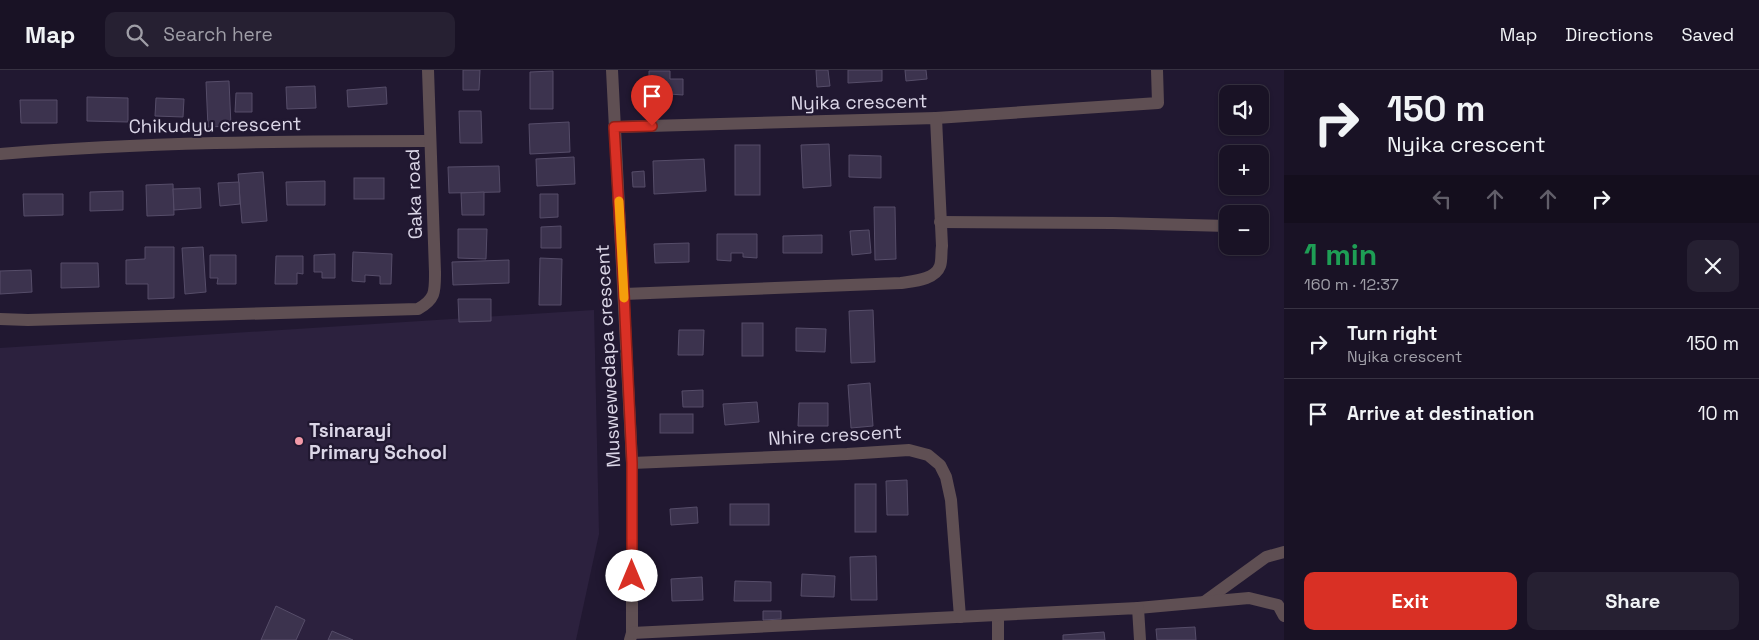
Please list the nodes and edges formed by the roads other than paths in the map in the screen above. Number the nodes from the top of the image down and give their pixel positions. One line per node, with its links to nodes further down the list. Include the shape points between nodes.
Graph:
1 (428, 70): 6 (street, Gaka road)
2 (612, 70): 5 (street, Muswewedapa crescent)
3 (1157, 70): 4 (street, via 1158,103)
4 (936, 118): 5 (street, Nyika crescent); 8 (street, Nyika crescent)
5 (614, 127): 10 (street, Muswewedapa crescent)
6 (430, 141): 7 (street, Chikudyu crescent, via 238,141); 11 (street, Gaka road, via 435,293 428,303 418,308)
7 (0, 154)
8 (940, 222): 9 (street); 10 (street, Nyika crescent, via 940,266 934,274 917,281)
9 (1219, 226)
10 (624, 294): 12 (street, Muswewedapa crescent)
11 (0, 319)
12 (632, 463): 18 (street, Nhire crescent, via 909,450 928,455 940,465 952,500); 19 (street, Muswewedapa crescent)
13 (1284, 552): 14 (street, via 1266,557)
14 (1204, 602): 15 (street); 16 (street, via 1250,598)
15 (1138, 608): 17 (street); 21 (street)
16 (1282, 608)
17 (998, 616): 18 (street); 20 (street)
18 (960, 618): 19 (street)
19 (631, 636)
20 (998, 640)
21 (1140, 640)

